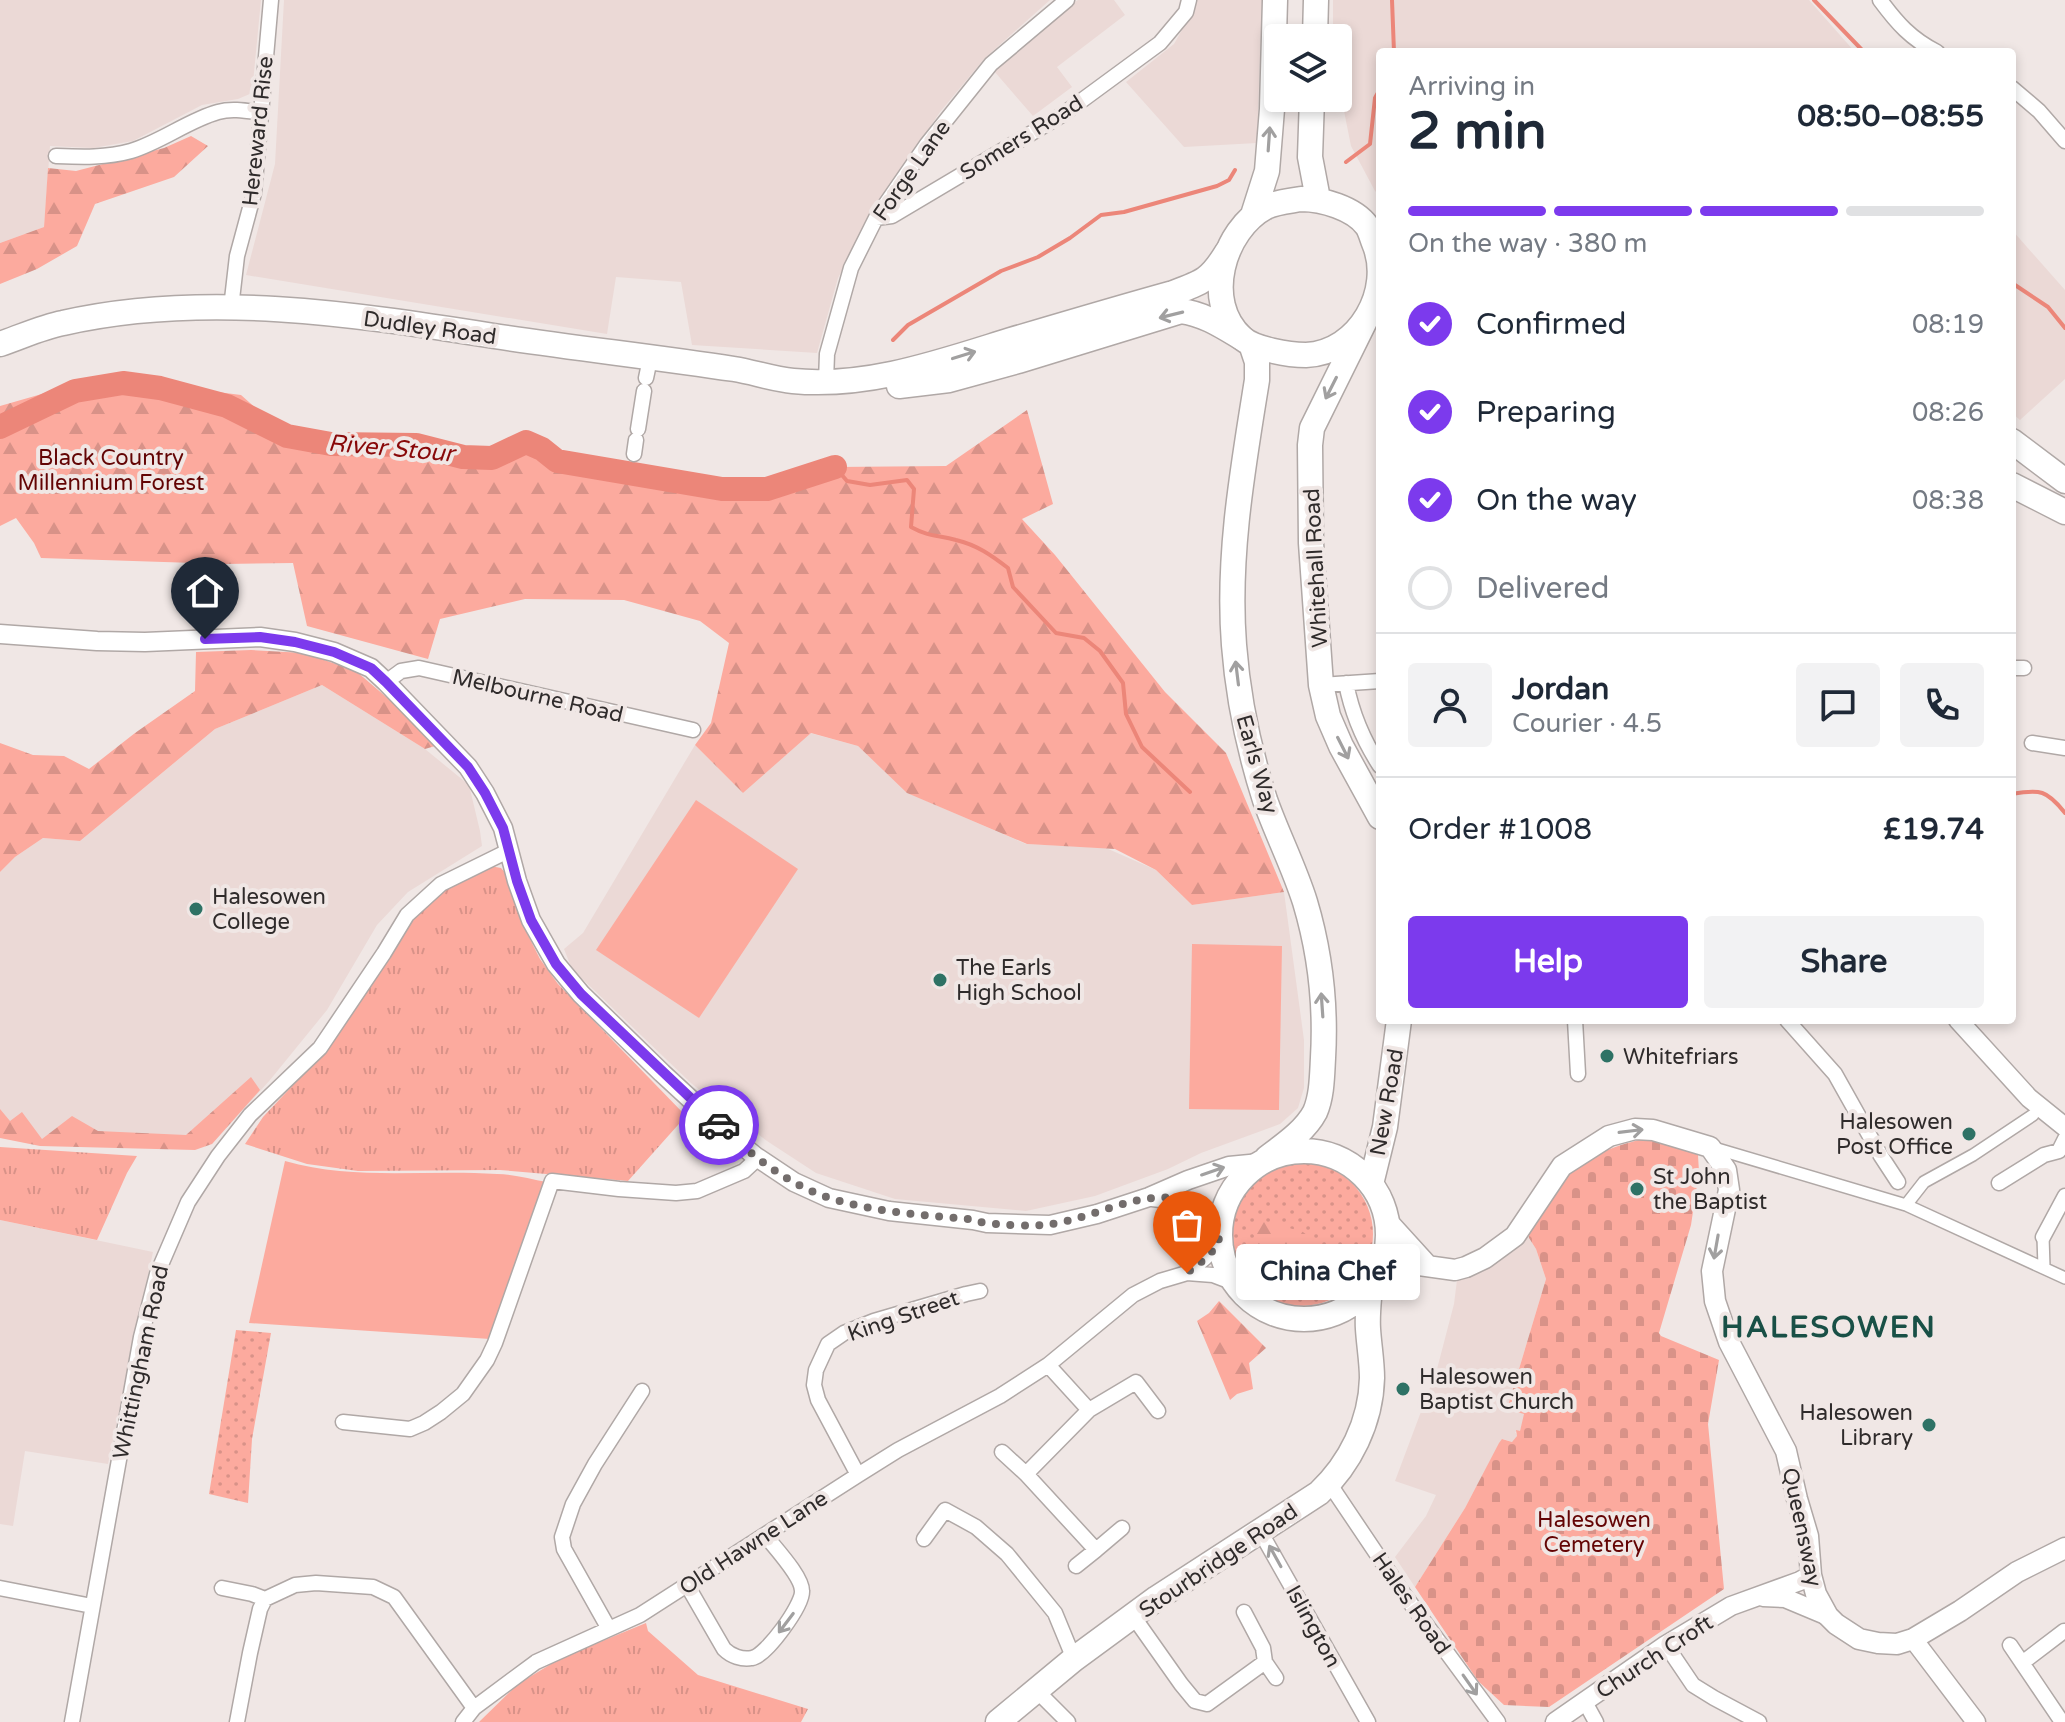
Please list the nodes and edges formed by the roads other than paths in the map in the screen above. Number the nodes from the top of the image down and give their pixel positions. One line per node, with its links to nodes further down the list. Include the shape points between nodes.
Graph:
1 (271, 0): 11 (street, Hereward Rise)
2 (1067, 0): 16 (street, Forge Lane, via 991,64)
3 (1275, 0): 15 (main road, one-way to 3, via 1267,171)
4 (1316, 0): 7 (main road)
5 (1880, 0): 8 (street, via 1895,21)
6 (1188, 6): 16 (street, Somers Road, via 1160,43 1062,115 892,216)
7 (1315, 24)
8 (1929, 48)
9 (2016, 91): 12 (street)
10 (1312, 112): 14 (main road, via 1310,157)
11 (262, 113): 13 (street, via 219,111 115,155); 21 (street, Hereward Rise, via 254,193 237,256)
12 (2065, 141)
13 (56, 156)
14 (1318, 199): 15 (main road, via 1269,205); 17 (main road)
15 (1253, 215): 19 (main road)
16 (876, 218): 27 (street, Forge Lane, via 851,268 827,354)
17 (1369, 218): 18 (main road)
18 (1376, 248)
19 (1227, 252): 23 (main road, via 1222,301); 26 (main road, one-way to 19, via 923,367 1173,293 1215,271)
20 (1376, 295): 22 (main road)
21 (231, 308): 24 (main road, Dudley Road, via 134,310 60,323); 25 (main road, Dudley Road, via 397,321)
22 (1366, 319): 23 (main road, via 1343,343 1320,353 1291,354); 39 (main road, Whitehall Road, one-way to 39, via 1311,436 1312,575)
23 (1247, 341): 26 (main road, one-way to 26, via 1211,320 1181,311 949,380 897,386); 56 (main road, Earls Way, one-way to 23, via 1303,1128 1316,1109 1323,1018 1313,933 1251,748 1234,644 1234,559 1257,380 1257,362)
24 (0, 344)
25 (647, 376): 27 (main road, Dudley Road, via 735,370 792,381); 28 (street)
26 (861, 380): 27 (main road, Dudley Road)
27 (826, 381)
28 (636, 441)
29 (2016, 444): 31 (main road)
30 (2016, 464): 33 (main road)
31 (2065, 481)
32 (2016, 487): 34 (main road)
33 (2065, 499)
34 (2065, 512)
35 (0, 634): 37 (street, via 145,642 260,637 334,652 371,668)
36 (1376, 681): 38 (street)
37 (386, 682): 40 (street, Melbourne Road, via 401,671 419,668); 45 (street, via 468,767)
38 (1346, 683): 39 (street); 43 (street, via 1351,708)
39 (1321, 685): 44 (main road, Whitehall Road, one-way to 44, via 1341,746)
40 (693, 730)
41 (2032, 743): 42 (street)
42 (2065, 748)
43 (1376, 760)
44 (1376, 807)
45 (510, 850): 55 (street, via 531,920 556,964 662,1073); 97 (street, Whittingham Road, via 441,884 407,915 320,1048 250,1115 188,1202 157,1274 141,1337)
46 (1398, 1024): 59 (main road, New Road, via 1385,1127)
47 (1575, 1024): 50 (street)
48 (1791, 1024): 57 (street, via 1835,1074)
49 (1962, 1024): 52 (street, via 2029,1098)
50 (1578, 1074)
51 (2033, 1115): 62 (street, via 1924,1182)
52 (2065, 1127)
53 (1710, 1147): 62 (street); 66 (main road, one-way to 53, via 1455,1270 1485,1258 1515,1236 1562,1166 1609,1136 1653,1130); 91 (main road, Queensway, one-way to 91, via 1726,1170 1729,1190 1712,1271 1715,1301 1729,1342 1786,1451 1808,1536)
54 (2063, 1151): 58 (street, via 2044,1155)
55 (758, 1158): 61 (street, via 829,1198 987,1223 1050,1225); 79 (street, via 744,1171 697,1191 552,1181 495,1343 463,1394 410,1429)
56 (1264, 1160): 59 (main road, via 1292,1151 1324,1153 1354,1166); 61 (street, one-way to 56, via 1229,1166); 65 (main road, via 1229,1195)
57 (1898, 1182): 62 (street)
58 (1999, 1183)
59 (1371, 1184): 63 (main road)
60 (2065, 1196): 64 (street)
61 (1149, 1197): 65 (street, via 1192,1205)
62 (1906, 1205): 67 (street)
63 (1387, 1221): 66 (main road); 70 (main road, via 1386,1252)
64 (2043, 1237): 67 (street)
65 (1219, 1241): 68 (street); 71 (main road)
66 (1427, 1265): 70 (main road, via 1400,1266)
67 (2044, 1267): 69 (street)
68 (1187, 1273): 71 (street); 75 (street, Old Hawne Lane, via 1133,1295)
69 (2065, 1278)
70 (1374, 1281): 73 (main road, via 1345,1308); 74 (main road, Stourbridge Road, via 1368,1325)
71 (1234, 1283): 73 (main road, via 1269,1312)
72 (980, 1291): 82 (street, King Street, via 874,1321 828,1344 814,1385)
73 (1313, 1318): 74 (main road, via 1339,1325)
74 (1371, 1356): 83 (main road, Stourbridge Road, via 1364,1419 1350,1454)
75 (1048, 1365): 77 (street); 82 (street, Old Hawne Lane)
76 (642, 1391): 101 (street, via 573,1504 562,1537)
77 (1089, 1410): 78 (street, via 1136,1382); 81 (street)
78 (1158, 1411)
79 (343, 1422)
80 (1002, 1452): 81 (street)
81 (1026, 1474): 88 (street)
82 (858, 1475): 86 (street, Old Hawne Lane)
83 (1329, 1483): 85 (main road, Stourbridge Road); 119 (street, Hales Road, one-way to 119)
84 (1122, 1528): 88 (street)
85 (1260, 1531): 99 (main road, Stourbridge Road); 118 (street, Islington, one-way to 85)
86 (765, 1535): 92 (street, Old Hawne Lane); 92 (street, one-way to 92, via 801,1583 803,1595 762,1654 751,1659 731,1656)
87 (924, 1539): 106 (street, via 945,1510 976,1527 1007,1554 1055,1613)
88 (1096, 1550): 90 (street)
89 (2063, 1550): 103 (main road, Queensway, via 2017,1572)
90 (1076, 1566)
91 (1811, 1575): 95 (street, Church Croft); 100 (main road, Queensway)
92 (687, 1585): 101 (street, Old Hawne Lane)
93 (0, 1588): 97 (street)
94 (222, 1588): 96 (street)
95 (1756, 1596): 100 (street, via 1785,1598); 104 (street, Church Croft)
96 (265, 1599): 112 (street, via 306,1584 384,1591 403,1608); 114 (street)
97 (92, 1606): 113 (street, Whittingham Road)
98 (1244, 1612): 107 (street)
99 (1133, 1616): 106 (main road, Stourbridge Road); 107 (street, via 1195,1701 1207,1704)
100 (1828, 1616): 103 (main road, Queensway, via 1859,1639 1897,1644)
101 (609, 1629): 112 (street, Old Hawne Lane, via 536,1662)
102 (2064, 1631): 108 (street)
103 (1913, 1639): 123 (street)
104 (1666, 1645): 111 (street, Church Croft); 122 (street, via 1693,1685)
105 (2010, 1645): 108 (street)
106 (1074, 1659): 110 (main road, Stourbridge Road)
107 (1265, 1662): 109 (street)
108 (2022, 1663): 124 (street)
109 (1276, 1678)
110 (1036, 1690): 116 (main road, Stourbridge Road); 117 (street)
111 (1585, 1702): 120 (street, Church Croft); 121 (street)
112 (474, 1708): 115 (street, Old Hawne Lane)
113 (72, 1722)
114 (237, 1722)
115 (463, 1722)
116 (998, 1722)
117 (1068, 1722)
118 (1368, 1722)
119 (1498, 1722)
120 (1555, 1722)
121 (1596, 1722)
122 (1759, 1722)
123 (1976, 1722)
124 (2062, 1722)

